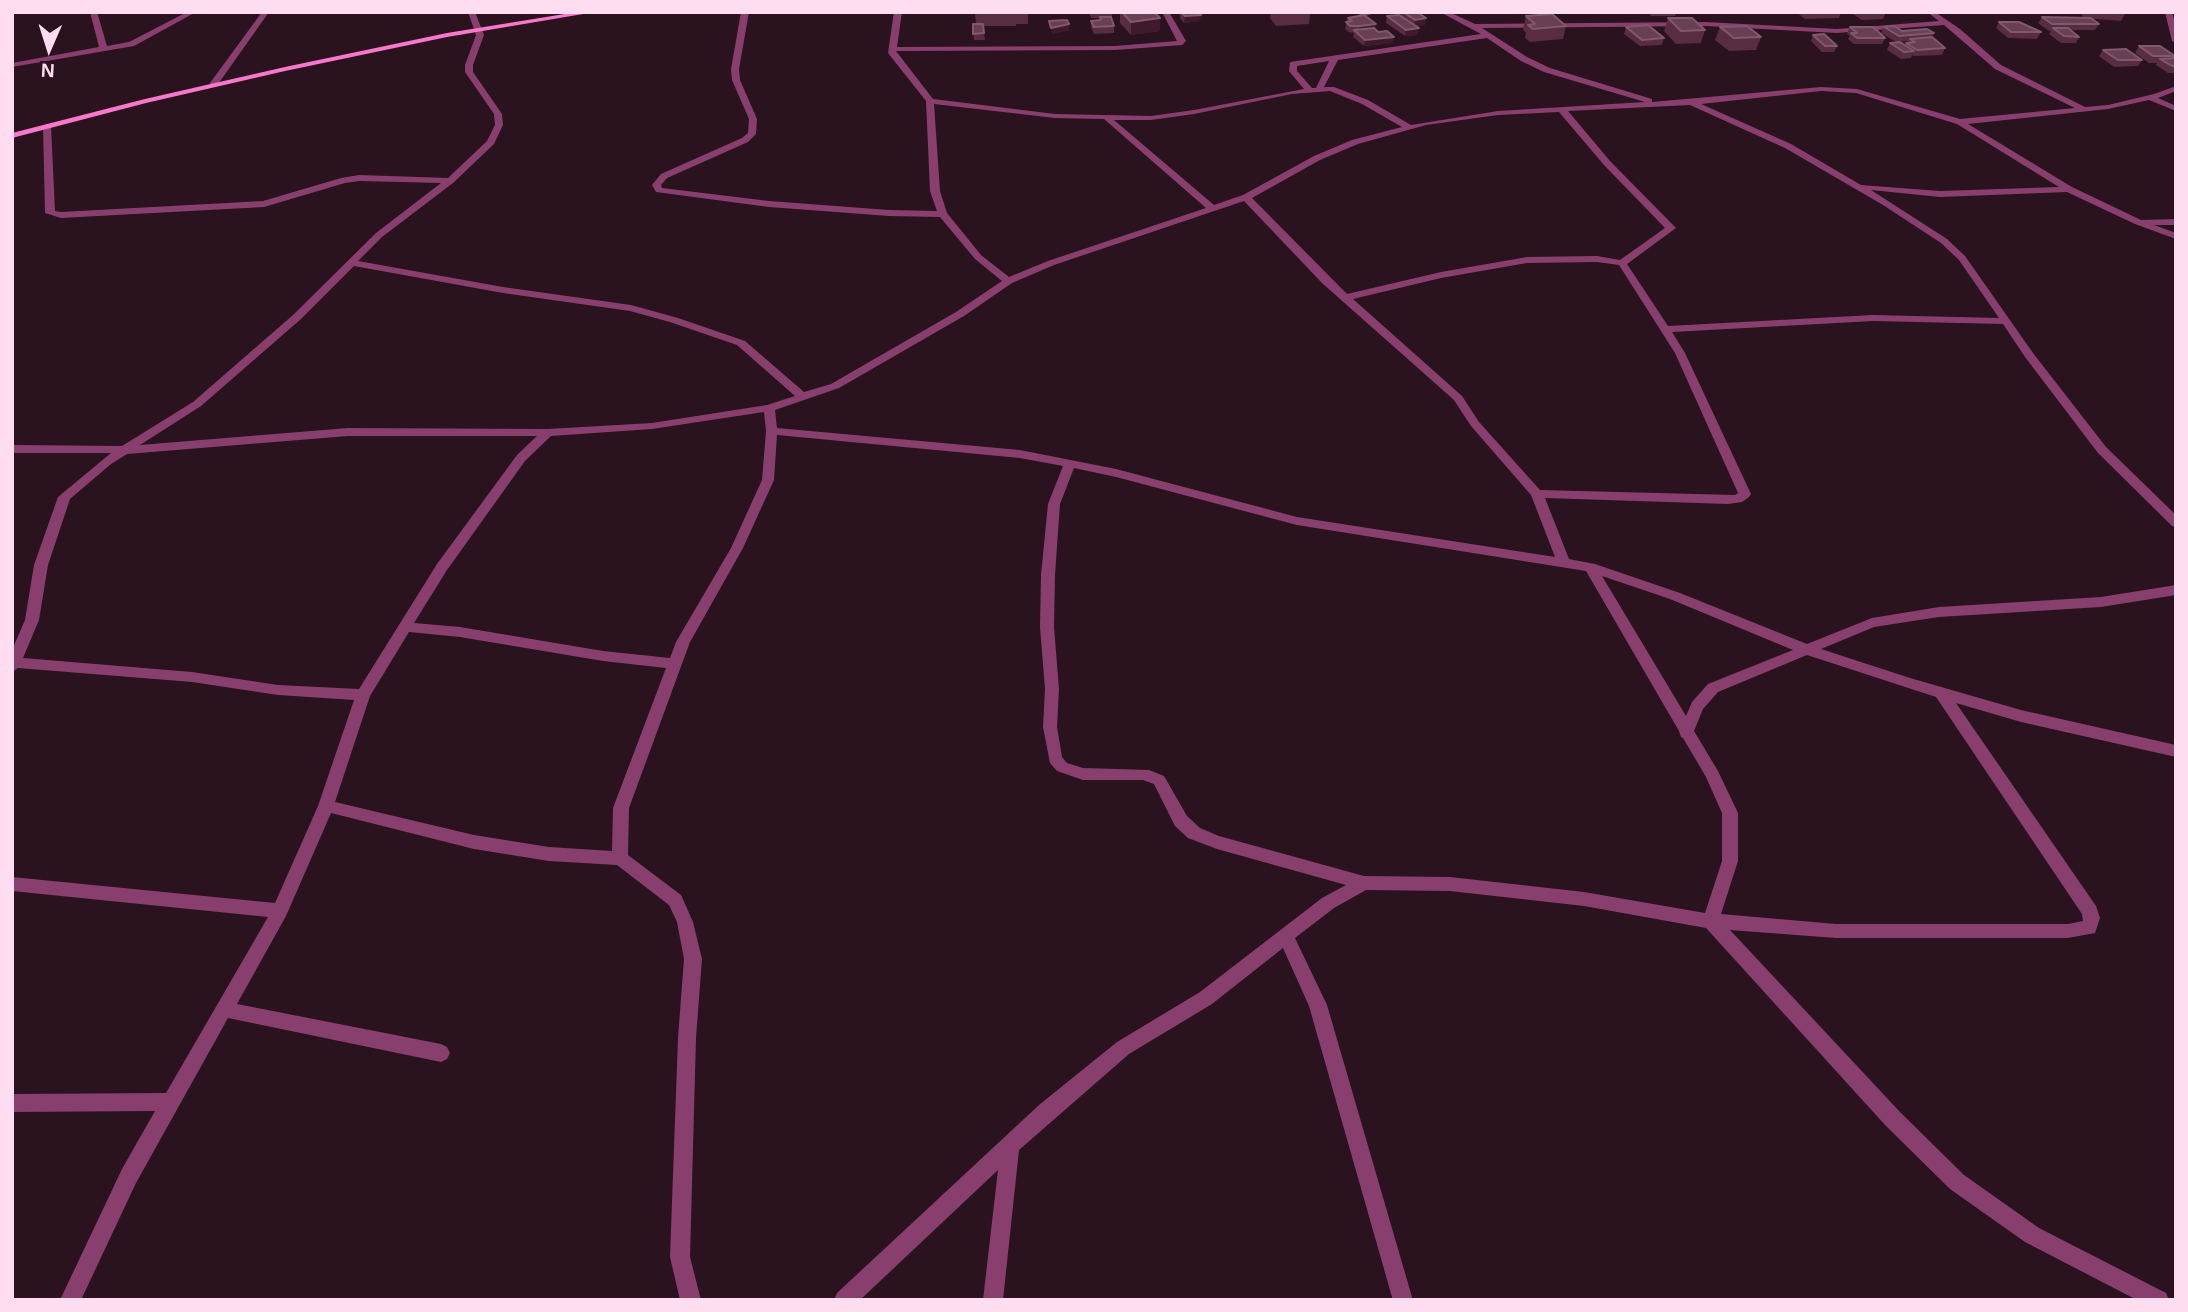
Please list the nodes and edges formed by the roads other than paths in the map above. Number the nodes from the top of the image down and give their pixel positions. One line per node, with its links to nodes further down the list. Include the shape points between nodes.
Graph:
1 (93, 12): 21 (street)
2 (193, 12): 21 (street, via 137,42)
3 (266, 12): 24 (street)
4 (471, 12): 17 (street)
5 (592, 12): 17 (street)
6 (745, 12): 45 (street, via 735,69 753,119 752,134 664,176 656,185 659,190 769,204)
7 (898, 12): 20 (street)
8 (1165, 12): 20 (street, via 1180,43 1115,48)
9 (1376, 12): 14 (street)
10 (1443, 12): 16 (street)
11 (1930, 12): 15 (street)
12 (2166, 12): 13 (street); 19 (street)
13 (2176, 14)
14 (1362, 15)
15 (1947, 23): 16 (street, via 1826,31 1706,24); 34 (street, via 1998,67)
16 (1474, 26): 18 (street)
17 (478, 30): 24 (street); 40 (street, via 469,72 498,114 499,125 491,142)
18 (1489, 35): 22 (street); 31 (street, via 1547,70)
19 (2176, 41)
20 (892, 49): 29 (street)
21 (104, 51): 23 (street)
22 (1335, 57): 25 (street); 27 (street, via 1293,64 1293,71)
23 (12, 65)
24 (213, 85): 37 (street)
25 (1320, 88): 27 (street); 38 (street, via 1340,91)
26 (2176, 88): 28 (street)
27 (1310, 89): 35 (street, via 1194,113)
28 (2149, 97): 32 (street); 34 (street)
29 (930, 101): 35 (street); 45 (street, via 935,191)
30 (1692, 102): 31 (street); 36 (street, via 1821,89 1857,91); 41 (street, via 1788,146)
31 (1657, 104): 33 (street)
32 (2176, 109)
33 (1562, 110): 38 (street, via 1498,113); 50 (street, via 1671,228)
34 (2084, 110): 36 (street)
35 (1107, 118): 44 (street)
36 (1960, 122): 42 (street)
37 (47, 126): 39 (street); 40 (street, via 50,213 61,215 264,204 359,178)
38 (1409, 127): 43 (street, via 1317,158)
39 (12, 136)
40 (450, 181): 49 (street, via 379,235)
41 (1856, 186): 42 (street, via 1940,194); 53 (street, via 1944,241 1962,258)
42 (2069, 189): 46 (street)
43 (1246, 197): 44 (street); 52 (street)
44 (1212, 208): 51 (street)
45 (943, 214): 51 (street, via 978,257)
46 (2138, 222): 47 (street); 48 (street)
47 (2176, 222)
48 (2176, 236)
49 (353, 263): 55 (street, via 631,308 674,320 741,343); 60 (street, via 197,404)
50 (1622, 263): 52 (street, via 1527,260); 54 (street)
51 (1008, 281): 55 (street, via 835,386)
52 (1345, 298): 62 (street, via 1458,398)
53 (2006, 321): 54 (street, via 1850,319); 63 (street, via 2102,450)
54 (1664, 329): 62 (street, via 1680,353 1745,494 1728,500)
55 (803, 397): 56 (street)
56 (769, 408): 57 (street); 58 (street, via 652,426)
57 (772, 431): 61 (street, via 1020,454); 69 (street, via 768,480)
58 (548, 433): 60 (street, via 348,432); 67 (street, via 521,458)
59 (12, 449): 60 (street)
60 (128, 450): 70 (street, via 90,473 64,497 41,565 32,620)
61 (1070, 463): 64 (street, via 1297,521); 77 (street, via 1054,504 1048,575 1050,727 1055,759 1062,767 1083,774 1144,774 1159,780 1181,821 1194,833)
62 (1537, 494): 64 (street)
63 (2176, 523)
64 (1564, 563): 65 (street)
65 (1590, 567): 68 (street); 73 (street)
66 (2176, 590): 68 (street, via 2101,602 1938,612 1872,623)
67 (404, 626): 69 (street); 72 (street)
68 (1808, 650): 71 (street); 73 (street, via 1713,688 1697,706)
69 (674, 664): 76 (street, via 621,808)
70 (13, 665): 72 (street)
71 (1942, 694): 74 (street); 80 (street, via 2090,911 2089,928 1836,931)
72 (363, 695): 75 (street)
73 (1686, 733): 80 (street, via 1730,813 1730,861)
74 (2176, 751)
75 (326, 806): 76 (street, via 474,842 549,854); 79 (street)
76 (620, 858): 89 (street, via 675,900 693,959 680,1257)
77 (1364, 883): 80 (street, via 1450,884 1584,899); 81 (street, via 1328,903)
78 (12, 884): 79 (street)
79 (280, 911): 82 (street)
80 (1711, 922): 92 (street, via 1883,1109 1957,1182 2032,1235)
81 (1286, 937): 86 (street, via 1206,998 1123,1048); 87 (street, via 1318,1005)
82 (223, 1009): 83 (street); 84 (street)
83 (441, 1053)
84 (171, 1102): 85 (street); 88 (street, via 129,1176)
85 (12, 1103)
86 (1010, 1146): 90 (street); 91 (street)
87 (1402, 1297)
88 (70, 1300)
89 (691, 1300)
90 (844, 1300)
91 (993, 1300)
92 (2159, 1300)

